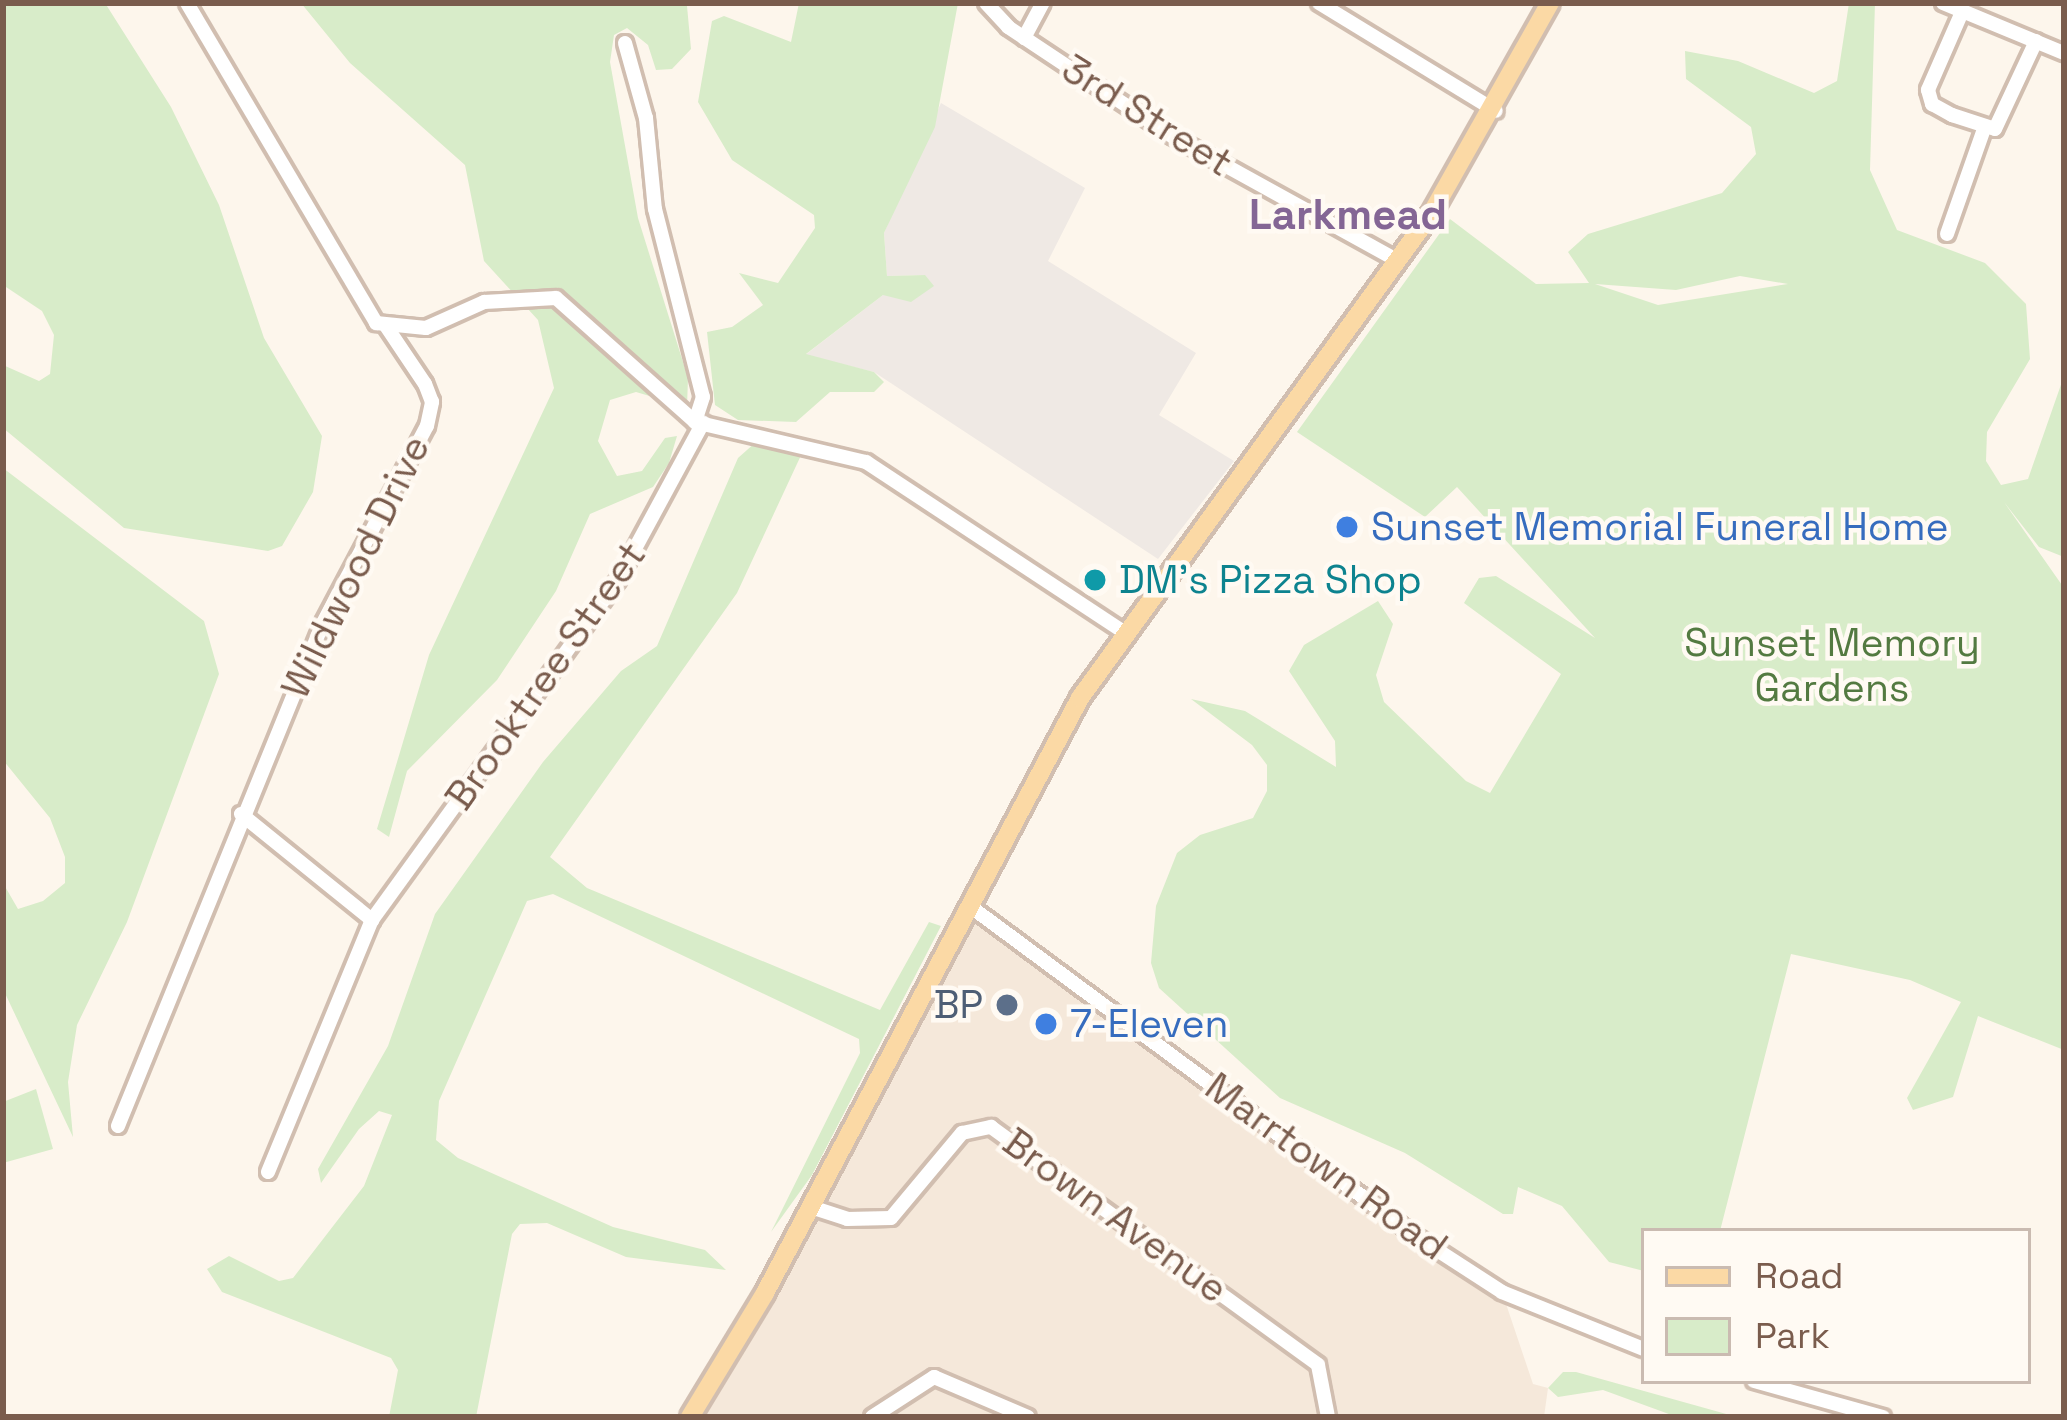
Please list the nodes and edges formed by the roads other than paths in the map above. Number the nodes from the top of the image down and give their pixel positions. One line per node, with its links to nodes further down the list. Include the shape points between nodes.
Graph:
1 (187, 3): 16 (street, Wildwood Drive, via 376,322)
2 (986, 3): 8 (street, 3rd Street)
3 (1043, 3): 8 (street, 3rd Street)
4 (1319, 3): 12 (street)
5 (1550, 3): 12 (main road)
6 (1943, 3): 7 (street)
7 (1962, 12): 9 (street); 13 (street, via 1928,99)
8 (1024, 38): 15 (street, 3rd Street, via 1172,136)
9 (2036, 41): 11 (street); 13 (street, via 1995,129)
10 (626, 43): 17 (street, via 646,118 655,209 703,397)
11 (2064, 53)
12 (1496, 111): 15 (main road)
13 (1985, 125): 14 (street)
14 (1948, 234)
15 (1398, 261): 18 (main road)
16 (386, 326): 17 (street, via 427,328 484,302 556,298); 19 (street, Wildwood Drive, via 425,384 432,402 427,426 323,623)
17 (699, 422): 18 (street, via 866,462); 21 (street, Brooktree Street, via 618,580)
18 (1125, 633): 20 (main road, via 1080,698)
19 (241, 814): 21 (street); 22 (street, Wildwood Drive)
20 (971, 907): 24 (main road); 25 (street, Marrtown Road, via 1057,963 1417,1238 1502,1292)
21 (372, 920): 23 (street)
22 (118, 1126)
23 (268, 1172)
24 (811, 1207): 27 (main road); 30 (street, Brown Avenue, via 847,1219 891,1219 962,1133 1003,1132 1318,1365)
25 (1641, 1348)
26 (1765, 1384): 31 (street)
27 (690, 1417)
28 (872, 1417): 29 (street, via 934,1377)
29 (1028, 1417)
30 (1328, 1417)
31 (1883, 1417)

